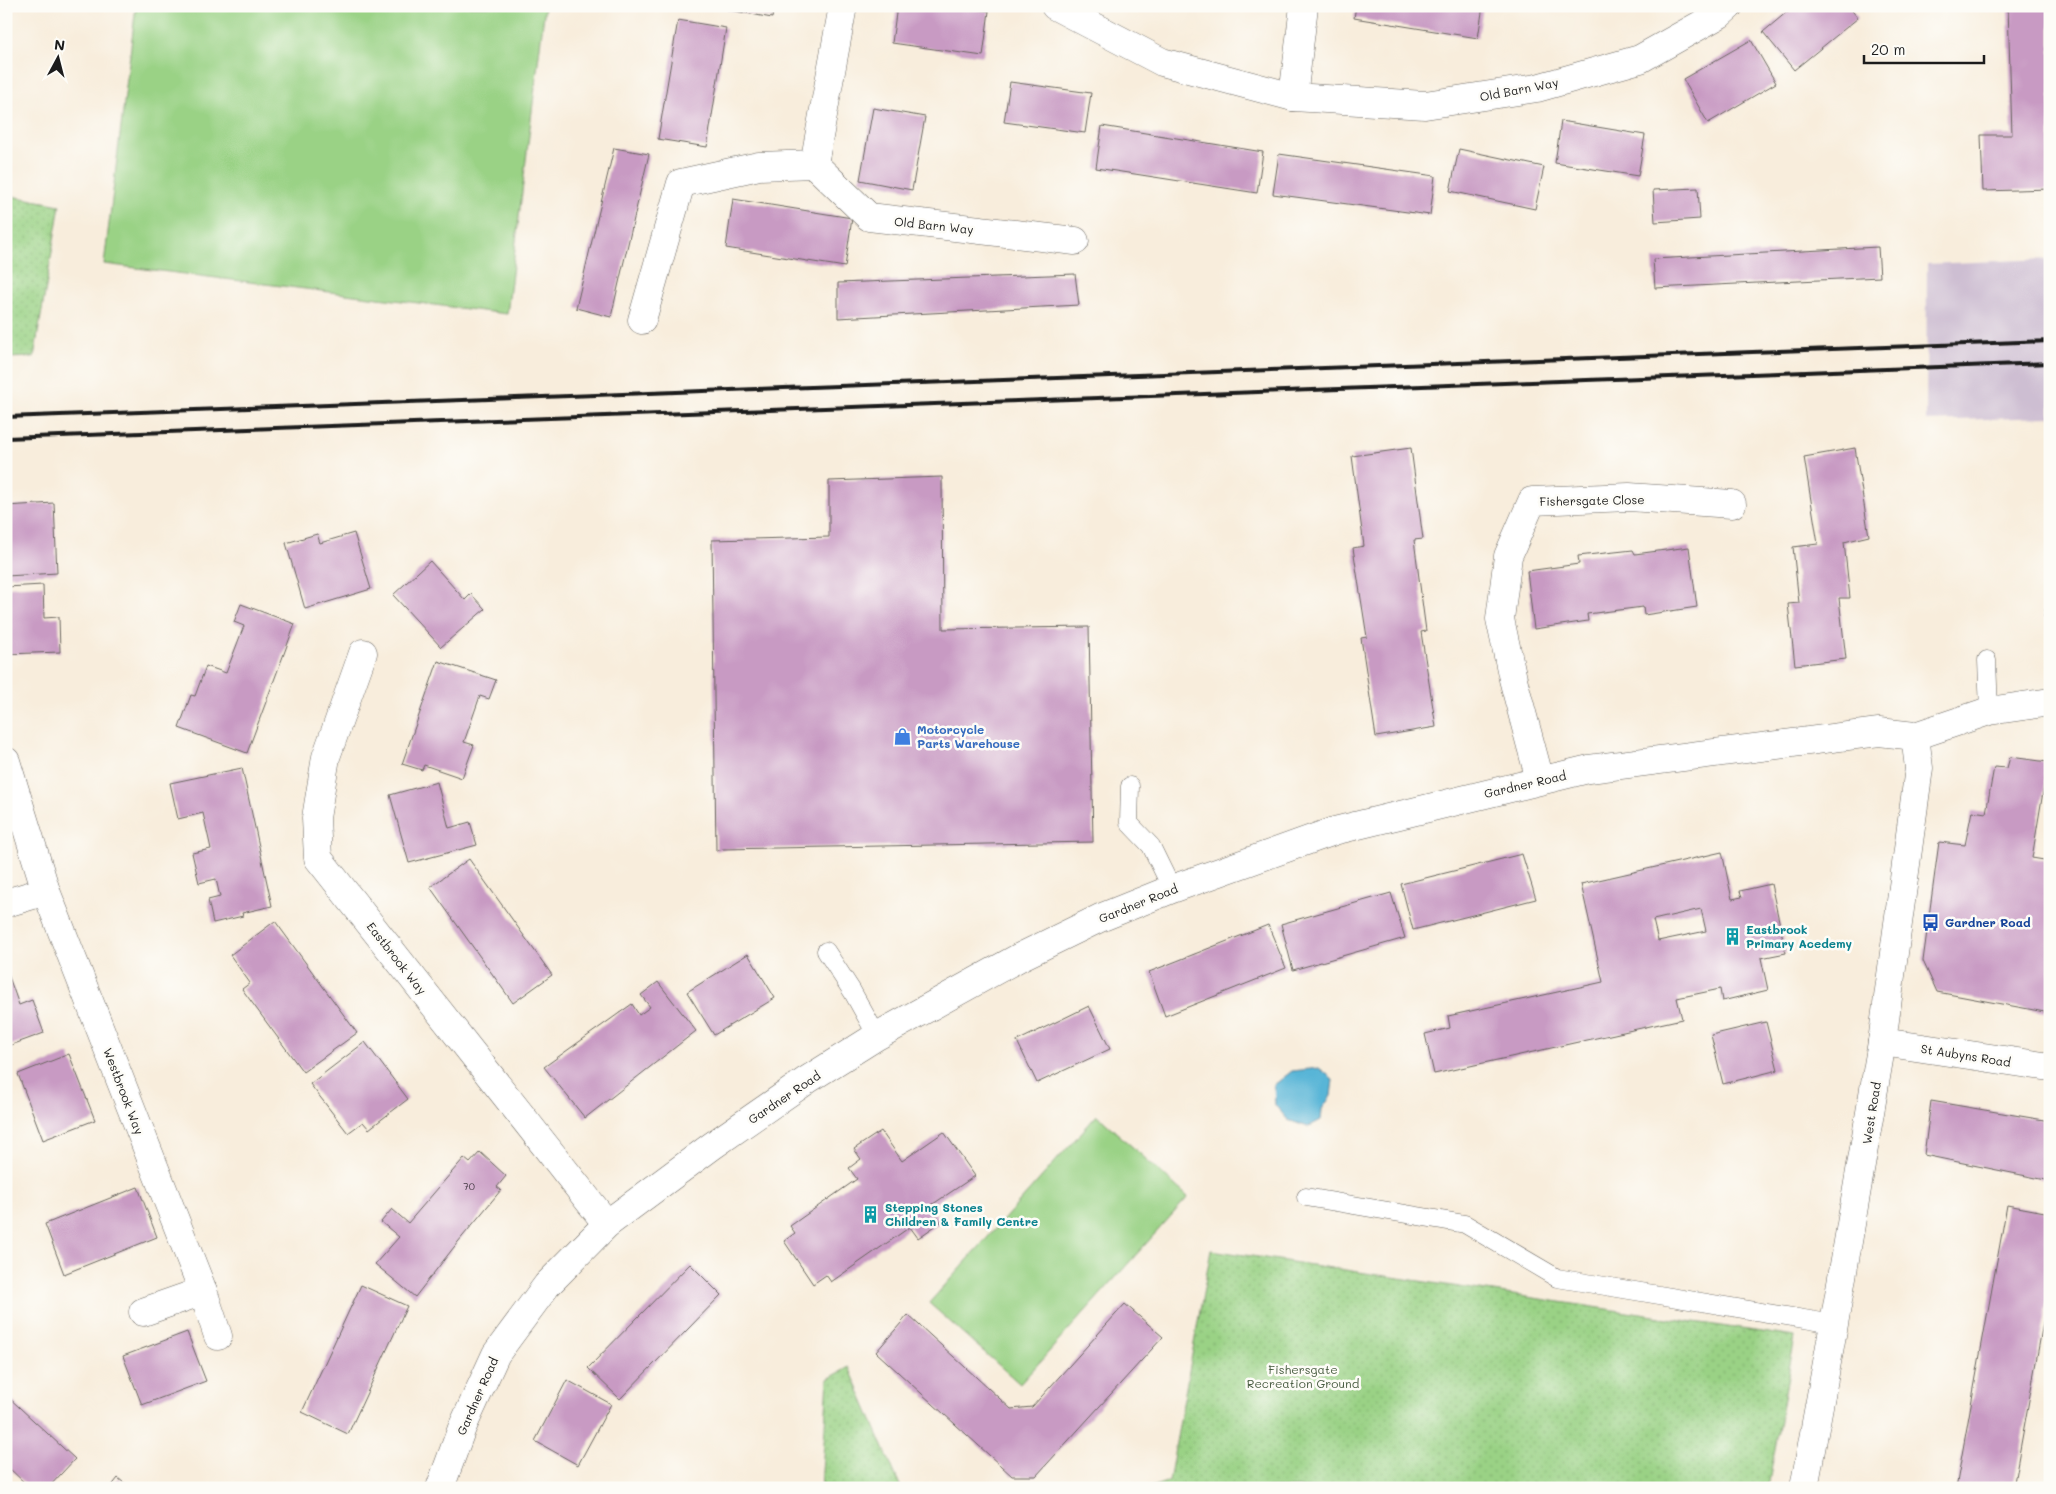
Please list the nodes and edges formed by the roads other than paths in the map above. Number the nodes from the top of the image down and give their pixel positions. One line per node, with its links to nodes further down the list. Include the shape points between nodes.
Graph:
1 (843, 6): 6 (street)
2 (1055, 6): 5 (street, Old Barn Way, via 1162,62)
3 (1304, 6): 5 (street)
4 (1728, 6): 5 (street, Old Barn Way, via 1720,14 1640,59 1537,88 1424,105)
5 (1293, 97)
6 (814, 164): 7 (street, Old Barn Way, via 869,217); 8 (street, via 760,166 681,183)
7 (1076, 241)
8 (642, 320)
9 (1732, 504): 16 (street, Fishersgate Close, via 1629,497 1532,501 1508,556 1500,619)
10 (363, 653): 26 (street, Eastbrook Way, via 326,757 316,818 318,858)
11 (1987, 660): 13 (lane)
12 (2050, 702): 13 (street, Gardner Road)
13 (1989, 711): 14 (street, Gardner Road)
14 (1915, 736): 16 (street, Gardner Road, via 1880,732 1589,769); 23 (street, West Road, via 1919,768)
15 (6, 761): 19 (street, Westbrook Way)
16 (1540, 780): 18 (street, Gardner Road, via 1334,831)
17 (1130, 786): 18 (lane, via 1129,823 1151,846)
18 (1172, 889): 22 (street, Gardner Road, via 1100,918 1020,957)
19 (46, 890): 20 (street); 27 (street, Westbrook Way)
20 (6, 903)
21 (826, 952): 22 (lane)
22 (877, 1036): 26 (street, Gardner Road, via 728,1135)
23 (1882, 1042): 24 (street, St Aubyns Road); 29 (street, West Road)
24 (2050, 1067)
25 (1306, 1197): 29 (lane, via 1465,1224 1557,1278)
26 (607, 1224): 31 (street, Gardner Road, via 547,1285 496,1354 462,1428)
27 (203, 1291): 28 (street); 30 (street, Westbrook Way)
28 (143, 1312)
29 (1834, 1324): 32 (street, West Road)
30 (218, 1336)
31 (440, 1488)
32 (1804, 1488)

